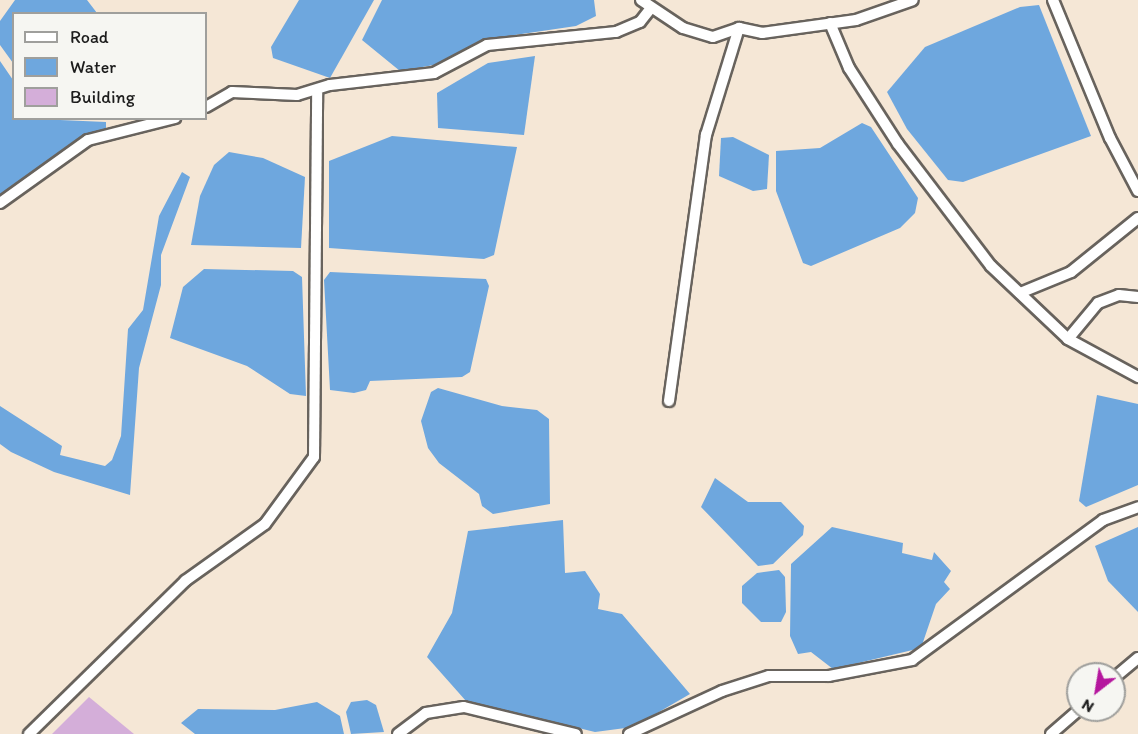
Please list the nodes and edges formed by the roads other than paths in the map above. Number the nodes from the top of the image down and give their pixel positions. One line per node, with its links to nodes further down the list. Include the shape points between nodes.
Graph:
1 (641, 0): 4 (street)
2 (913, 0): 5 (street)
3 (1053, 0): 10 (street, via 1110,138)
4 (651, 8): 6 (street, via 683,28 713,37); 7 (street, via 640,22 616,32 487,45 434,73 330,85)
5 (830, 23): 6 (street, via 762,33); 13 (street, via 849,68 898,144 991,266)
6 (739, 28): 17 (street, via 706,135)
7 (317, 93): 8 (street, via 232,92); 22 (street, via 314,457 265,524 185,581)
8 (207, 107)
9 (167, 120): 11 (street, via 88,140)
10 (1138, 191)
11 (0, 203)
12 (1138, 218): 13 (street, via 1071,272)
13 (1020, 293): 15 (street)
14 (1138, 297): 15 (street, via 1119,295 1098,303)
15 (1068, 339): 16 (street)
16 (1138, 377)
17 (669, 401)
18 (1138, 507): 25 (street, via 1103,520 912,660 829,676 769,676 722,691)
19 (1138, 658): 20 (street)
20 (1126, 668)
21 (1066, 721): 26 (street)
22 (29, 734)
23 (398, 734): 24 (street, via 426,713 464,707)
24 (576, 734)
25 (628, 734)
26 (1051, 734)

